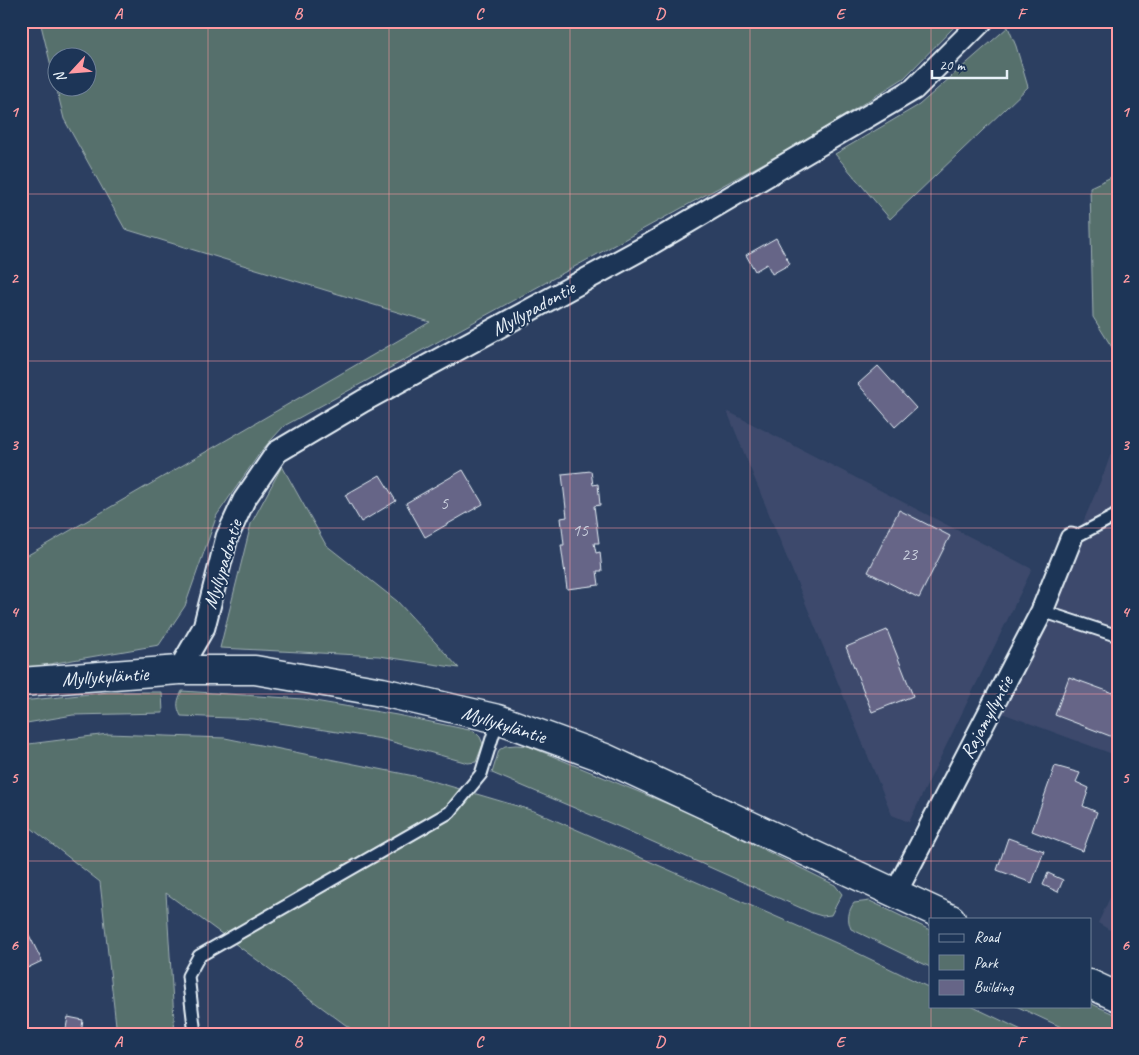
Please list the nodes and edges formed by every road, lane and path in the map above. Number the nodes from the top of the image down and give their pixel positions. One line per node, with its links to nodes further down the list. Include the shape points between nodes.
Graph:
1 (982, 21): 6 (street, Myllypadontie, via 914,89 649,245 363,401 278,452 237,514 227,537 204,627)
2 (1117, 515): 3 (lane)
3 (1071, 539): 4 (street, Rajamyllyntie)
4 (1042, 611): 5 (lane); 9 (street, Rajamyllyntie)
5 (1118, 636)
6 (179, 670): 7 (main road, Myllykyläntie); 8 (main road, Myllykyläntie, via 255,670 382,692)
7 (21, 682)
8 (498, 719): 9 (main road, Myllykyläntie, via 605,758); 13 (lane, via 481,774 450,812 199,956 188,976)
9 (896, 892): 10 (main road, Myllykyläntie)
10 (950, 918)
11 (1092, 985): 12 (main road)
12 (1118, 997)
13 (195, 1034)

